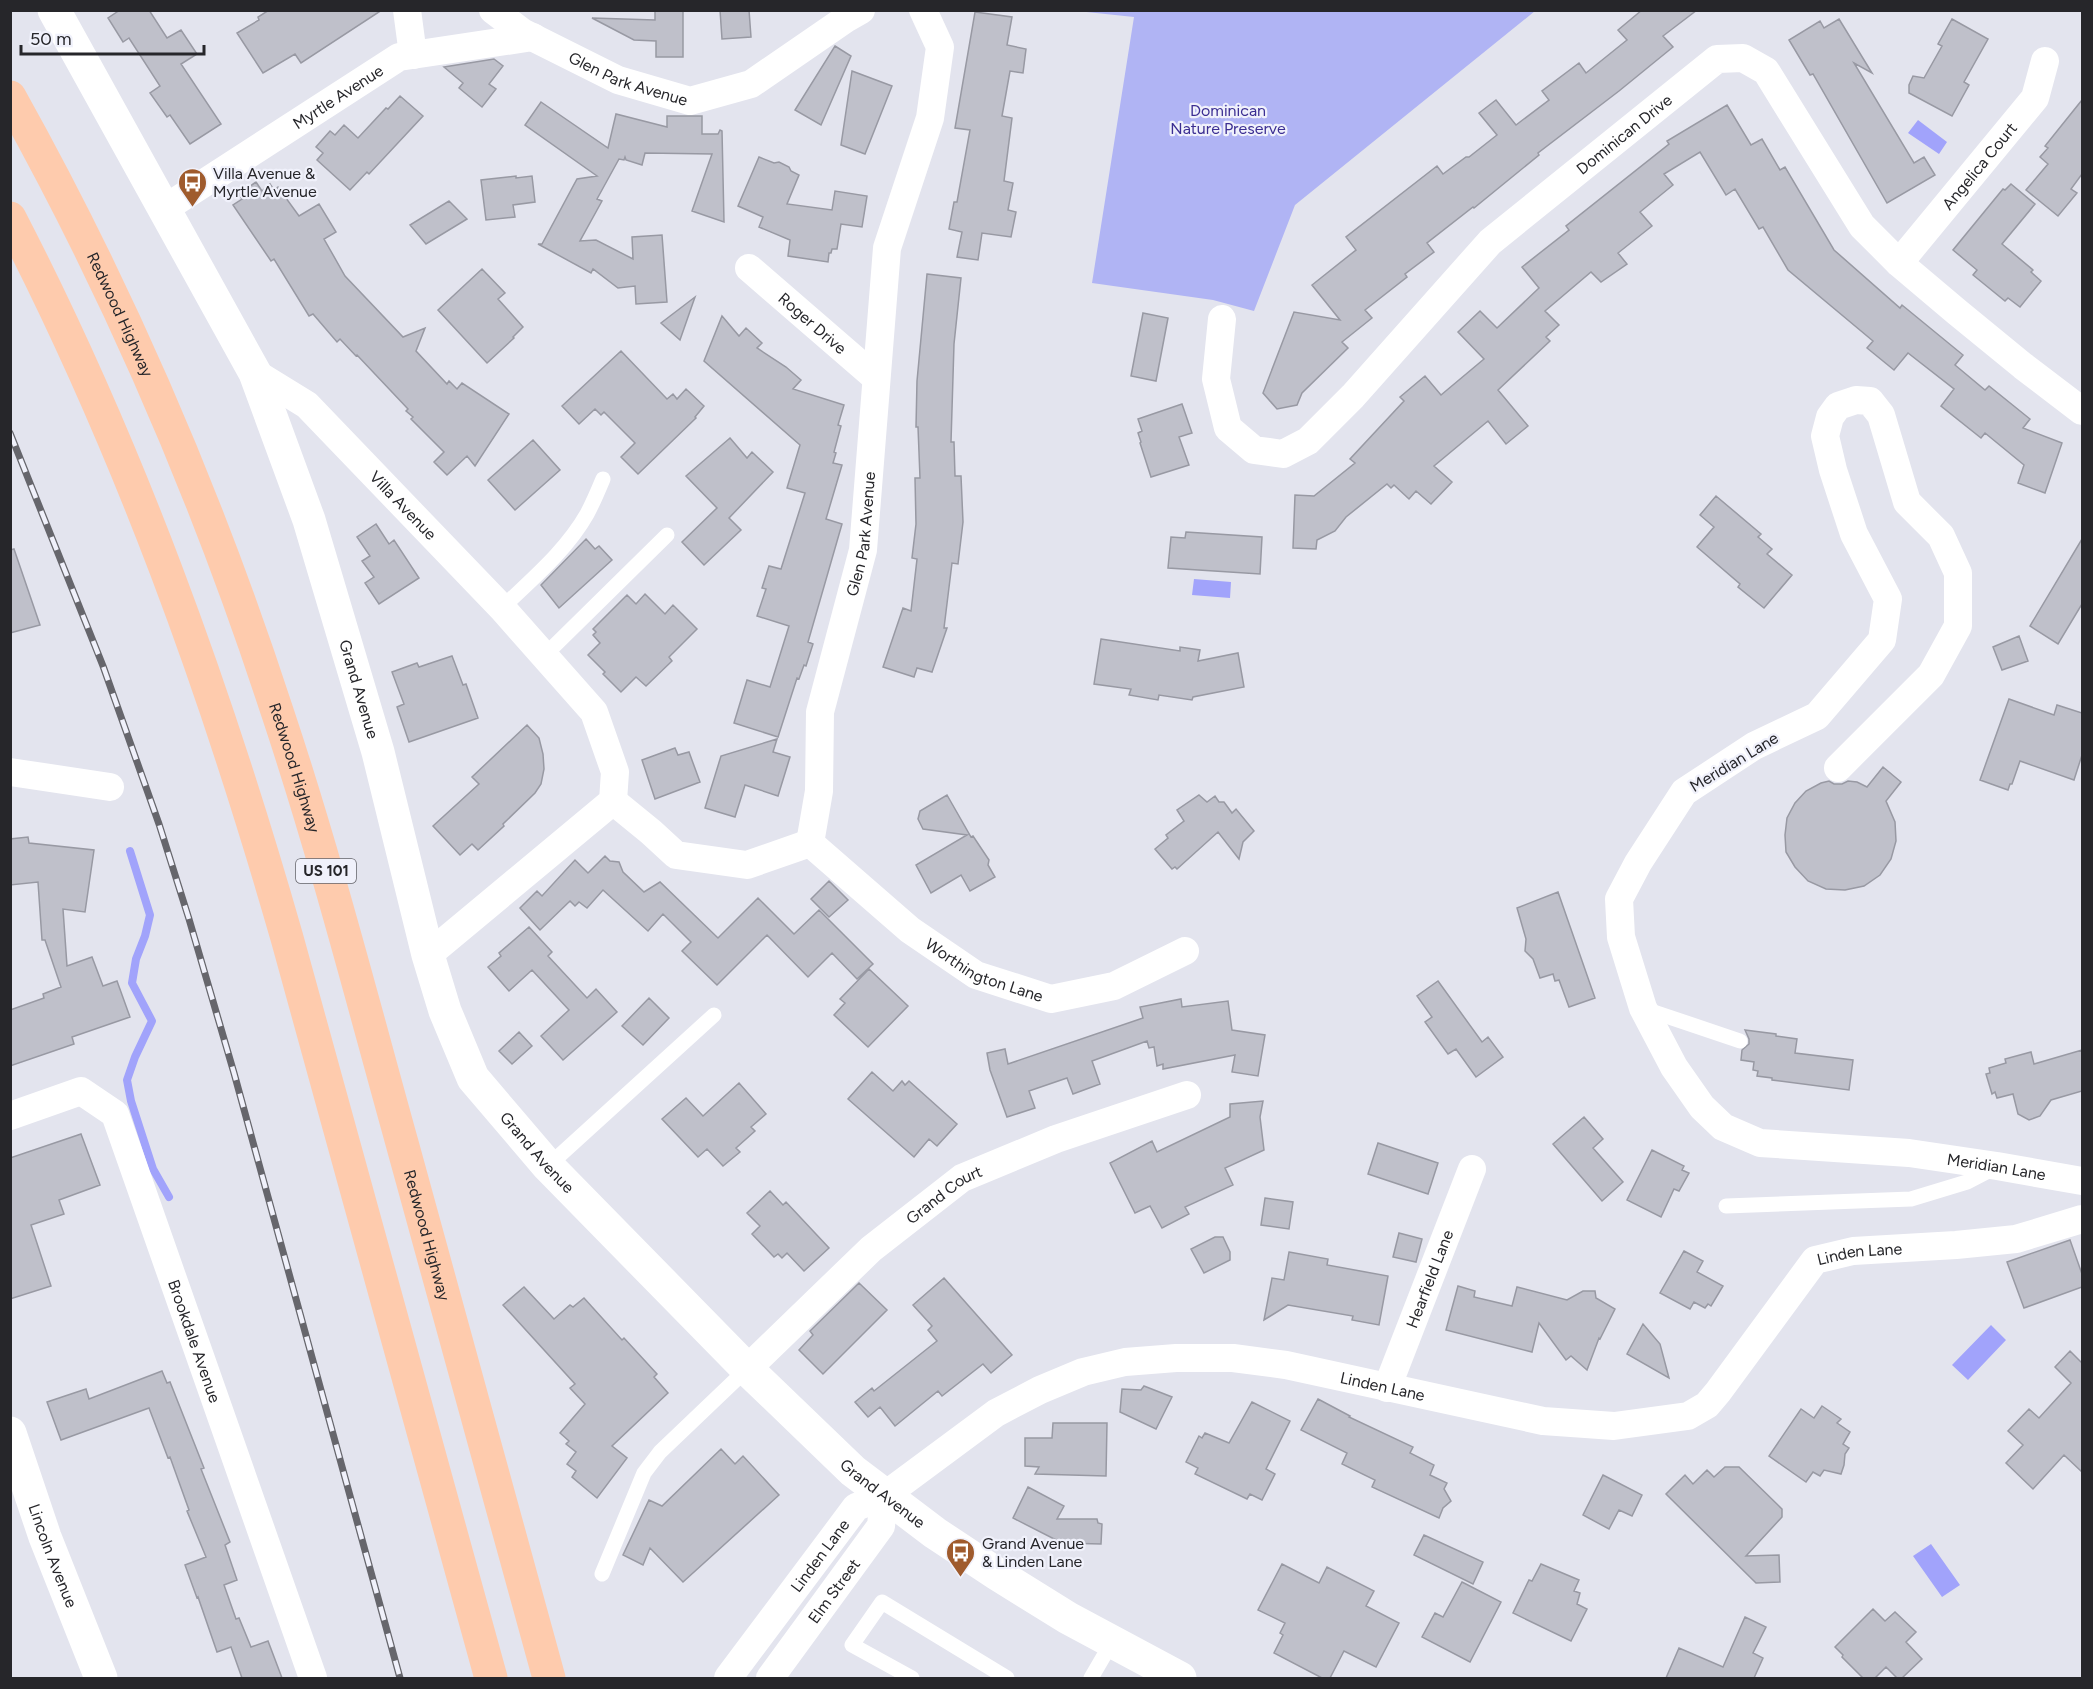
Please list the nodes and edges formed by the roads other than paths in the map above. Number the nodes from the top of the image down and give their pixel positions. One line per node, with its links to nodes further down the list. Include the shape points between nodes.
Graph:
1 (54, 10): 10 (street, Villa Avenue)
2 (407, 10): 7 (street)
3 (493, 10): 6 (street, Glen Park Avenue)
4 (861, 10): 6 (street, Glen Park Avenue, via 751,84 690,101 618,80)
5 (923, 10): 16 (street, Glen Park Avenue, via 940,47 930,118 887,248)
6 (533, 37): 7 (street, Myrtle Avenue)
7 (413, 55): 10 (street, Myrtle Avenue, via 399,57)
8 (2045, 61): 12 (street, Angelica Court, via 2035,98)
9 (10, 97): 49 (highway, Redwood Highway / US 101, via 80,229 164,411 278,712 340,917)
10 (164, 209): 15 (street, Villa Avenue)
11 (10, 218): 48 (highway, US 101, via 117,445 187,622 225,733 284,928)
12 (1899, 263): 14 (street, Dominican Drive, via 1862,226 1766,71 1743,58 1717,59 1490,242 1353,396 1308,441 1283,454 1254,450 1228,428 1216,380); 17 (street, Dominican Drive)
13 (749, 268): 16 (street, Roger Drive)
14 (1222, 319)
15 (255, 374): 20 (street, Villa Avenue, via 306,405); 28 (street, Grand Avenue, via 312,531 378,752)
16 (875, 377): 26 (street, Glen Park Avenue, via 863,550 820,712 819,791)
17 (2082, 411)
18 (603, 479): 20 (lane, via 587,514 568,541)
19 (667, 535): 21 (lane)
20 (502, 609): 21 (street, Villa Avenue)
21 (544, 656): 25 (street, Villa Avenue, via 594,712 615,772)
22 (1838, 768): 29 (street, Meridian Lane, via 1931,675 1958,626 1958,573 1941,536 1907,502 1881,415 1870,401 1856,400 1838,406 1825,436 1854,534 1888,599 1882,640 1817,716 1754,746 1684,792 1643,854 1619,899 1621,938)
23 (10, 772): 24 (street)
24 (111, 787)
25 (613, 801): 26 (street, via 676,855 747,865); 28 (street)
26 (810, 843): 27 (street, Worthington Lane, via 910,930 976,975 1051,999 1114,986)
27 (1185, 951)
28 (428, 955): 34 (street, Grand Avenue, via 445,1011 473,1078)
29 (1642, 1008): 31 (lane); 35 (street, Meridian Lane, via 1674,1066 1702,1107 1723,1127 1760,1143 1909,1153)
30 (714, 1015): 34 (lane)
31 (1740, 1041)
32 (1187, 1095): 40 (street, Grand Court, via 1056,1139 962,1178 871,1249)
33 (10, 1116): 47 (street, Brookdale Avenue, via 81,1091 116,1114)
34 (548, 1166): 40 (street, Grand Avenue)
35 (1997, 1166): 37 (street, Meridian Lane); 38 (lane, via 1967,1182 1911,1199)
36 (1472, 1169): 41 (street, Hearfield Lane)
37 (2082, 1181)
38 (1726, 1206)
39 (2081, 1226): 41 (street, Linden Lane, via 2016,1239 1853,1251 1815,1260 1718,1392 1707,1405 1688,1416 1614,1426 1543,1421)
40 (747, 1369): 43 (street, Grand Avenue); 44 (lane, via 660,1452 644,1473)
41 (1388, 1388): 43 (street, Linden Lane, via 1286,1365 1233,1359 1125,1362 1083,1372 996,1413)
42 (10, 1433): 46 (street, Lincoln Avenue, via 45,1537)
43 (884, 1496): 45 (street, Grand Avenue, via 989,1568); 50 (street, Linden Lane, via 856,1507); 51 (street, Elm Street, via 881,1526)
44 (602, 1574)
45 (1112, 1642): 54 (lane); 55 (street, Grand Avenue)
46 (101, 1678)
47 (314, 1678)
48 (491, 1678)
49 (549, 1678)
50 (728, 1678)
51 (770, 1678)
52 (912, 1678): 53 (lane, via 852,1645 882,1602)
53 (1007, 1678)
54 (1091, 1678)
55 (1180, 1678)

